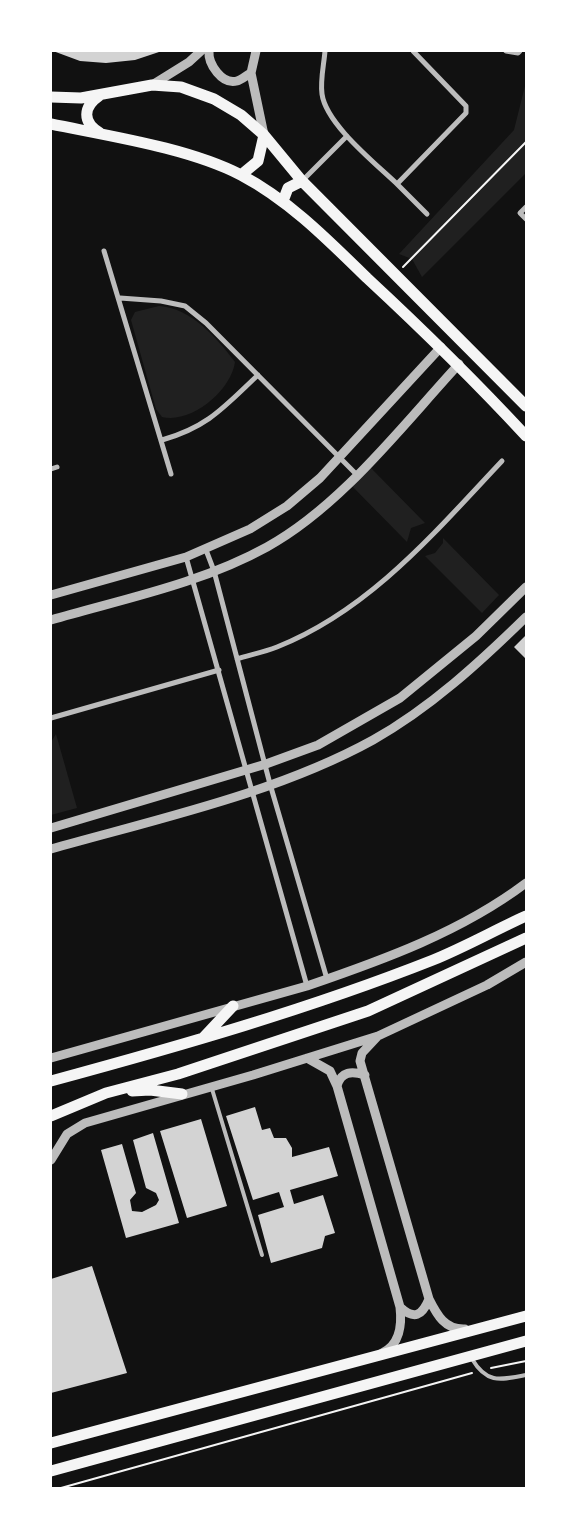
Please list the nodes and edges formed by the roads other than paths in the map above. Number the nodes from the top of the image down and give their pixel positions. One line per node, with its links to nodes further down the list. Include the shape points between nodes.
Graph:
1 (201, 51): 9 (street)
2 (209, 51): 8 (street, via 213,67 226,80 236,82)
3 (256, 51): 8 (street)
4 (325, 51): 15 (street, via 322,94 328,111)
5 (413, 51): 18 (street, via 466,106 466,113)
6 (506, 51): 7 (street)
7 (520, 51)
8 (251, 73): 14 (street)
9 (152, 86): 10 (main road); 14 (main road, via 181,86 200,93 241,115)
10 (101, 95): 11 (main road); 13 (main road, via 88,106 86,115 90,126)
11 (51, 97)
12 (51, 124): 13 (main road)
13 (103, 135): 16 (main road, via 200,159)
14 (264, 135): 16 (main road, via 258,161); 17 (main road)
15 (347, 136): 17 (street); 18 (street)
16 (241, 175): 19 (main road)
17 (302, 181): 19 (main road, via 288,188); 28 (main road)
18 (397, 184): 21 (street)
19 (283, 201): 25 (main road, via 305,218)
20 (526, 207): 22 (street, via 520,213)
21 (427, 214)
22 (526, 218)
23 (104, 251): 24 (street)
24 (120, 298): 27 (street, via 185,306); 30 (street)
25 (440, 347): 26 (main road); 31 (street)
26 (459, 364): 29 (main road); 34 (street)
27 (258, 375): 30 (street, via 210,420 187,433); 31 (street)
28 (526, 406)
29 (526, 436)
30 (162, 440): 33 (street)
31 (340, 458): 34 (street); 35 (street, via 287,506 250,529)
32 (502, 461): 43 (street, via 376,589 336,616 277,647)
33 (171, 474)
34 (357, 475): 37 (street, via 305,522 267,547)
35 (206, 550): 36 (street); 37 (street)
36 (186, 557): 38 (street); 40 (street)
37 (214, 572): 38 (street); 43 (street)
38 (194, 579): 42 (street); 44 (street)
39 (526, 587): 46 (street, via 476,636 400,698 318,745)
40 (51, 596)
41 (526, 616): 48 (street, via 456,681 373,740)
42 (51, 620)
43 (237, 659): 46 (street)
44 (219, 670): 45 (street); 47 (street)
45 (51, 718)
46 (266, 764): 47 (street); 48 (street)
47 (246, 769): 49 (street); 50 (street)
48 (270, 784): 49 (street); 56 (street)
49 (251, 791): 51 (street); 57 (street)
50 (51, 828)
51 (51, 849)
52 (526, 883): 56 (street, via 506,898 418,945)
53 (526, 916): 60 (main road, via 435,959)
54 (526, 938): 67 (main road, via 368,1012 196,1069)
55 (526, 962): 59 (street, via 470,993)
56 (327, 979): 57 (street)
57 (307, 986): 58 (street)
58 (233, 1006): 60 (main road); 61 (street)
59 (378, 1036): 62 (street); 63 (street, via 362,1053 360,1061)
60 (201, 1040): 64 (main road)
61 (51, 1058)
62 (307, 1058): 65 (street); 66 (street, via 330,1071)
63 (365, 1075): 66 (street, via 346,1073 339,1078); 72 (street)
64 (51, 1081)
65 (211, 1086): 68 (street); 71 (lane)
66 (337, 1086): 73 (street)
67 (106, 1093): 68 (main road, via 150,1090); 69 (main road)
68 (182, 1094): 70 (street, via 84,1123 68,1134)
69 (51, 1116)
70 (51, 1160)
71 (262, 1256)
72 (429, 1299): 73 (street, via 425,1310 417,1315 407,1314); 75 (street, via 437,1315 456,1330)
73 (400, 1307): 78 (street, via 402,1324 396,1338 388,1350)
74 (526, 1316): 75 (main road)
75 (480, 1328): 78 (main road)
76 (526, 1341): 77 (main road)
77 (470, 1357): 79 (lane, via 480,1371 500,1380); 81 (main road)
78 (367, 1359): 80 (main road)
79 (526, 1374)
80 (51, 1443)
81 (51, 1471)

